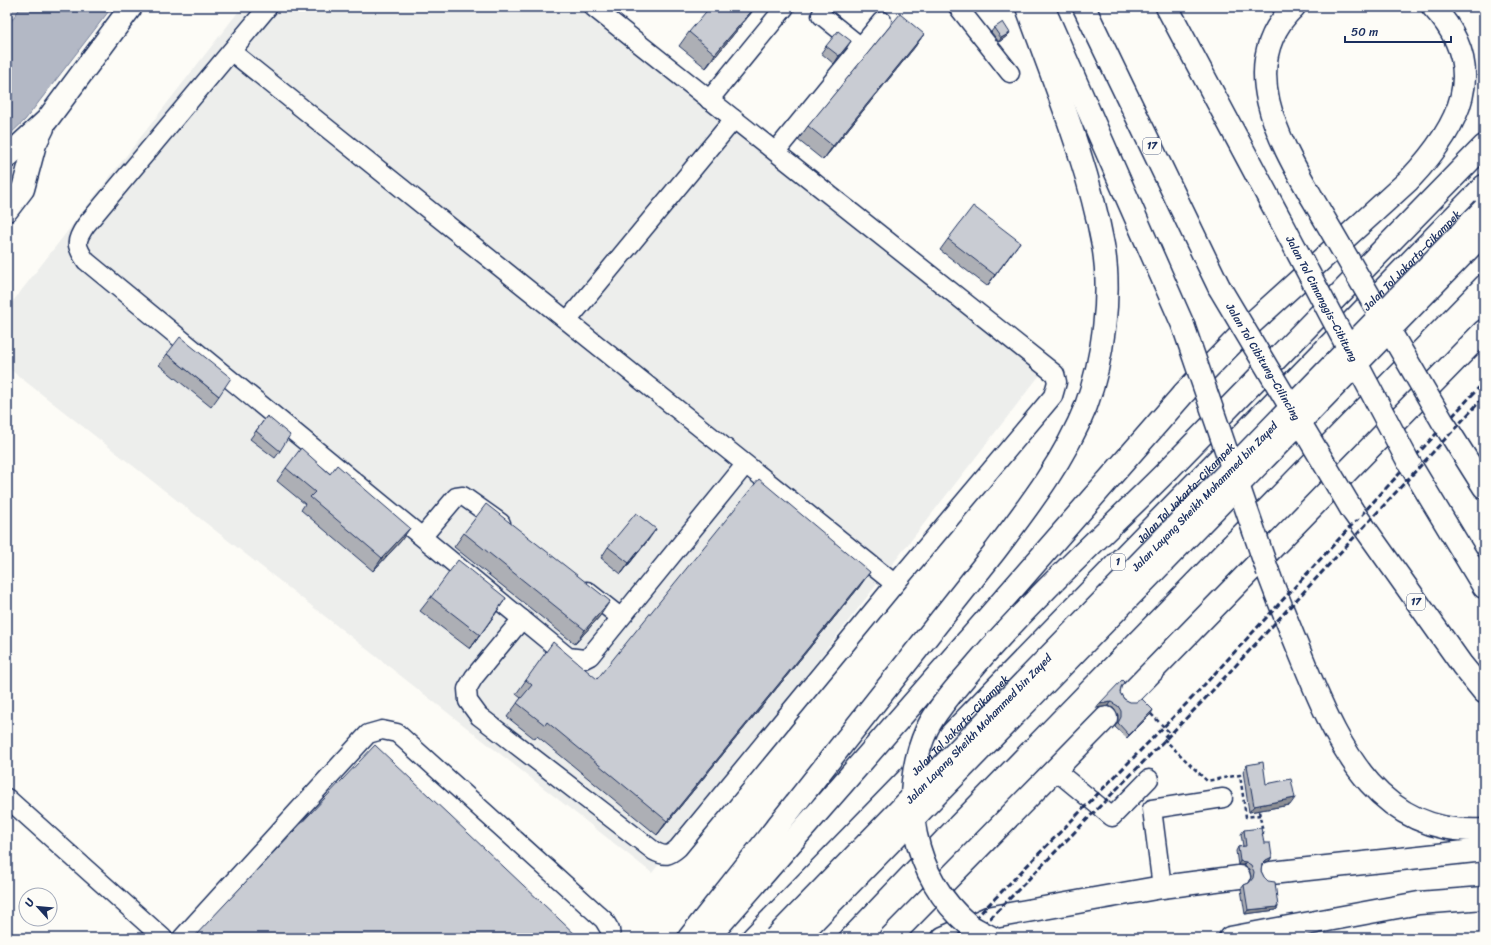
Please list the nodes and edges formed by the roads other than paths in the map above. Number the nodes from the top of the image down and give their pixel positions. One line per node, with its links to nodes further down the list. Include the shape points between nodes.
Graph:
1 (131, 7): 19 (main road)
2 (268, 7): 15 (street)
3 (593, 7): 17 (street)
4 (785, 7): 17 (street)
5 (958, 7): 16 (street)
6 (1027, 7): 57 (main road, via 1074,136 1104,246 1105,323 1098,365 1085,406 1065,448 1041,488 995,551)
7 (1043, 7): 48 (main road, bridge, via 1183,326 1268,572 1329,723 1358,771 1396,807 1419,820 1446,829)
8 (1084, 7): 41 (main road, Jalan Tol Cibitung–Cilincing / 17, bridge, via 1219,286 1352,510)
9 (1167, 7): 38 (main road, Jalan Tol Cimanggis–Cibitung, bridge, via 1408,461)
10 (1294, 7): 30 (main road, bridge, via 1279,25 1270,44 1265,64 1269,107 1277,131 1310,196)
11 (1433, 7): 58 (main road, via 1456,36 1463,59 1464,84 1458,112 1431,156 1409,180 1252,323 1184,393)
12 (819, 10): 14 (street)
13 (882, 21): 14 (street)
14 (861, 47): 21 (street)
15 (232, 52): 28 (street); 35 (street, via 86,225 78,236 77,248 86,261)
16 (1010, 73)
17 (709, 100): 18 (street)
18 (734, 119): 21 (street); 28 (street)
19 (47, 120): 22 (main road); 25 (main road, via 35,144 22,189)
20 (1484, 146): 65 (main road, bridge, via 1169,469 1000,637 953,692 927,729 913,774 912,819 922,860 939,893 969,925)
21 (776, 151): 37 (street, via 1055,374 1057,382 1053,396)
22 (7, 157)
23 (1484, 186): 59 (main road, Jalan Tol Jakarta–Cikampek / 1)
24 (1484, 209): 60 (main road, Jalan Layang Sheikh Mohammed bin Zayed / 1, bridge)
25 (7, 210)
26 (1484, 233): 61 (main road, Jalan Layang Sheikh Mohammed bin Zayed, bridge)
27 (1484, 253): 62 (main road, via 955,795)
28 (568, 320): 31 (street)
29 (1484, 331): 42 (main road)
30 (1445, 425): 32 (main road); 33 (main road)
31 (745, 465): 37 (street); 39 (street)
32 (1484, 477)
33 (1484, 487)
34 (516, 535): 35 (street, via 463,496 456,497)
35 (424, 536): 40 (street)
36 (571, 578): 39 (street)
37 (895, 584): 40 (street, via 678,848 670,855 663,856 479,716 468,701 467,689 474,676)
38 (1484, 587)
39 (620, 617): 40 (street, via 590,656 584,659 568,657)
40 (522, 620)
41 (1484, 692)
42 (1130, 694)
43 (1106, 718): 44 (main road)
44 (1055, 770): 45 (street, via 1112,816); 63 (main road)
45 (1149, 779)
46 (7, 798): 54 (street)
47 (1223, 798): 52 (street, via 1152,809)
48 (1484, 830)
49 (1484, 850): 50 (main road)
50 (1271, 873)
51 (1240, 877): 52 (main road)
52 (1162, 887): 64 (main road, via 988,918)
53 (1484, 898): 66 (main road, via 1419,903)
54 (163, 938)
55 (182, 938): 56 (street, via 368,734 382,730 398,733 604,920)
56 (611, 938)
57 (689, 938)
58 (708, 938)
59 (753, 938)
60 (775, 938)
61 (797, 938)
62 (819, 938)
63 (890, 938)
64 (943, 938)
65 (993, 938)
66 (1230, 938)

